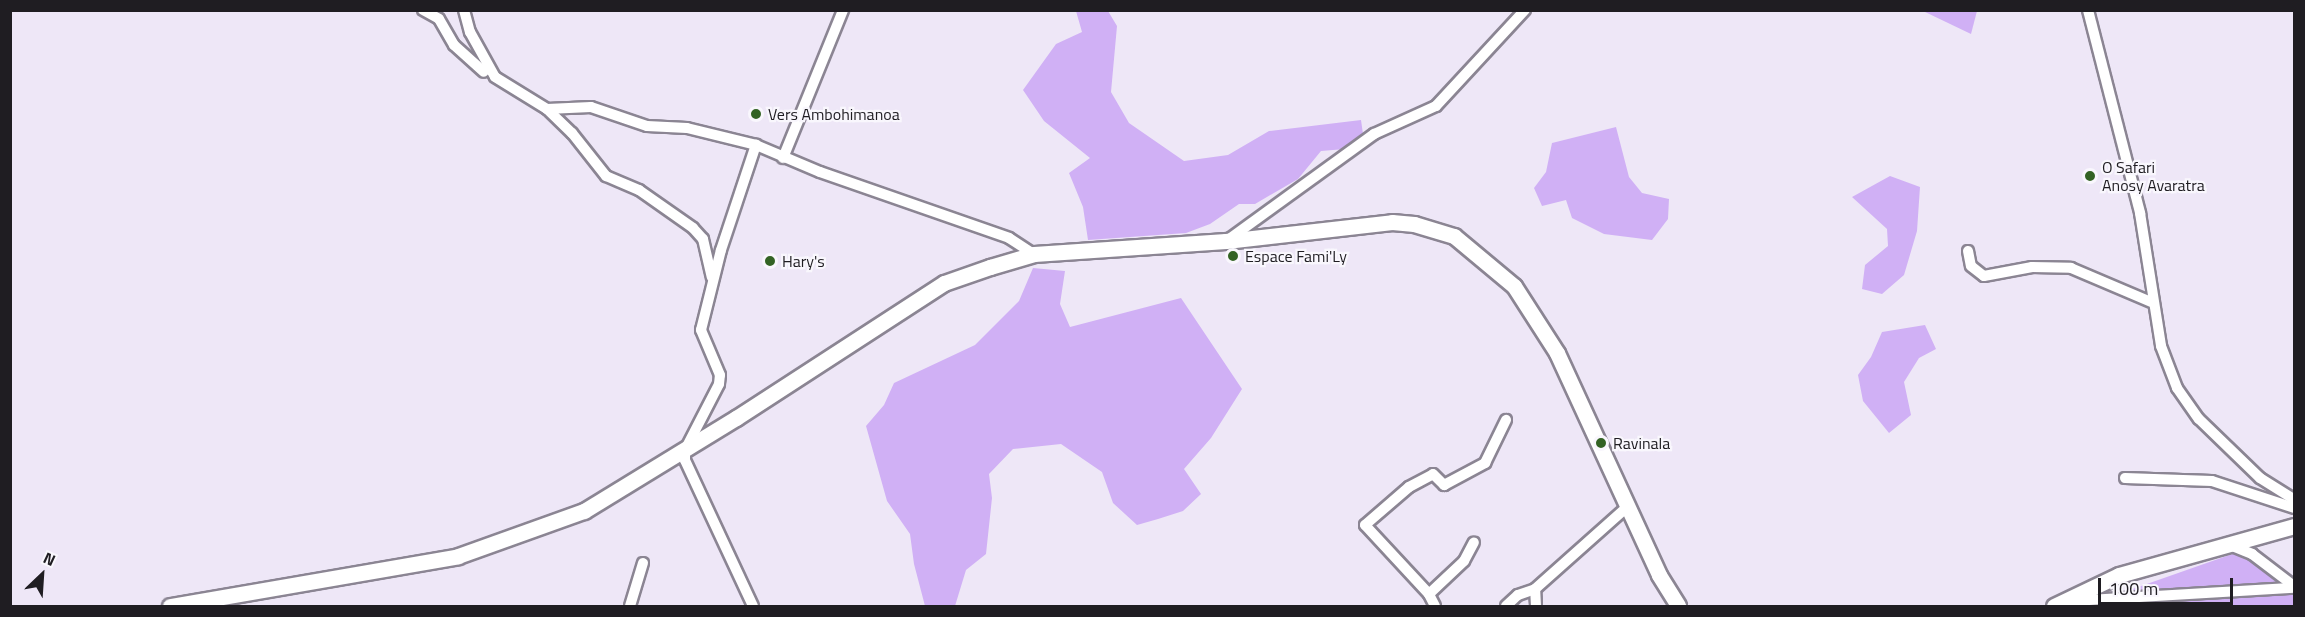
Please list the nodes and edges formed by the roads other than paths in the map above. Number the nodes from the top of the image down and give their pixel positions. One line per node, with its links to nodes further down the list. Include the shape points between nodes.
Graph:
1 (423, 10): 6 (street, via 439,19 454,45)
2 (464, 10): 7 (street, via 470,32 495,77)
3 (843, 10): 9 (street)
4 (1525, 10): 10 (street, via 1436,106 1374,134)
5 (2088, 10): 14 (street, via 2140,213)
6 (484, 72)
7 (547, 110): 8 (street, via 591,107 647,126 687,128); 13 (street, via 572,133 606,176 639,190 693,228 703,239)
8 (756, 144): 9 (street); 13 (street)
9 (783, 158): 12 (street, via 1009,238)
10 (1226, 241): 12 (main road); 19 (main road, via 1392,222 1433,228 1464,242 1510,282 1546,332)
11 (1968, 250): 14 (street, via 1971,266 1984,276 2032,267 2071,268)
12 (1034, 254): 16 (main road, via 944,283)
13 (713, 283): 16 (street, via 701,330 720,375 719,384)
14 (2151, 302): 18 (street, via 2161,346 2177,388 2199,419 2260,478)
15 (1506, 420): 27 (street, via 1485,463 1444,485 1433,474 1409,487 1365,525)
16 (685, 450): 29 (main road, via 584,511 468,553); 31 (street, via 685,460)
17 (2125, 478): 20 (street, via 2212,481)
18 (2295, 499)
19 (1627, 507): 26 (street); 35 (main road)
20 (2295, 508)
21 (2295, 526): 23 (main road)
22 (1474, 542): 27 (street, via 1464,561)
23 (2224, 543): 25 (street, via 2252,554); 28 (main road, via 2119,575)
24 (643, 562): 30 (street)
25 (2295, 587): 28 (street)
26 (1535, 589): 33 (street, via 1518,595); 34 (street)
27 (1429, 594): 32 (street)
28 (2058, 604)
29 (170, 606)
30 (630, 606)
31 (753, 606)
32 (1435, 606)
33 (1506, 606)
34 (1536, 606)
35 (1678, 606)

